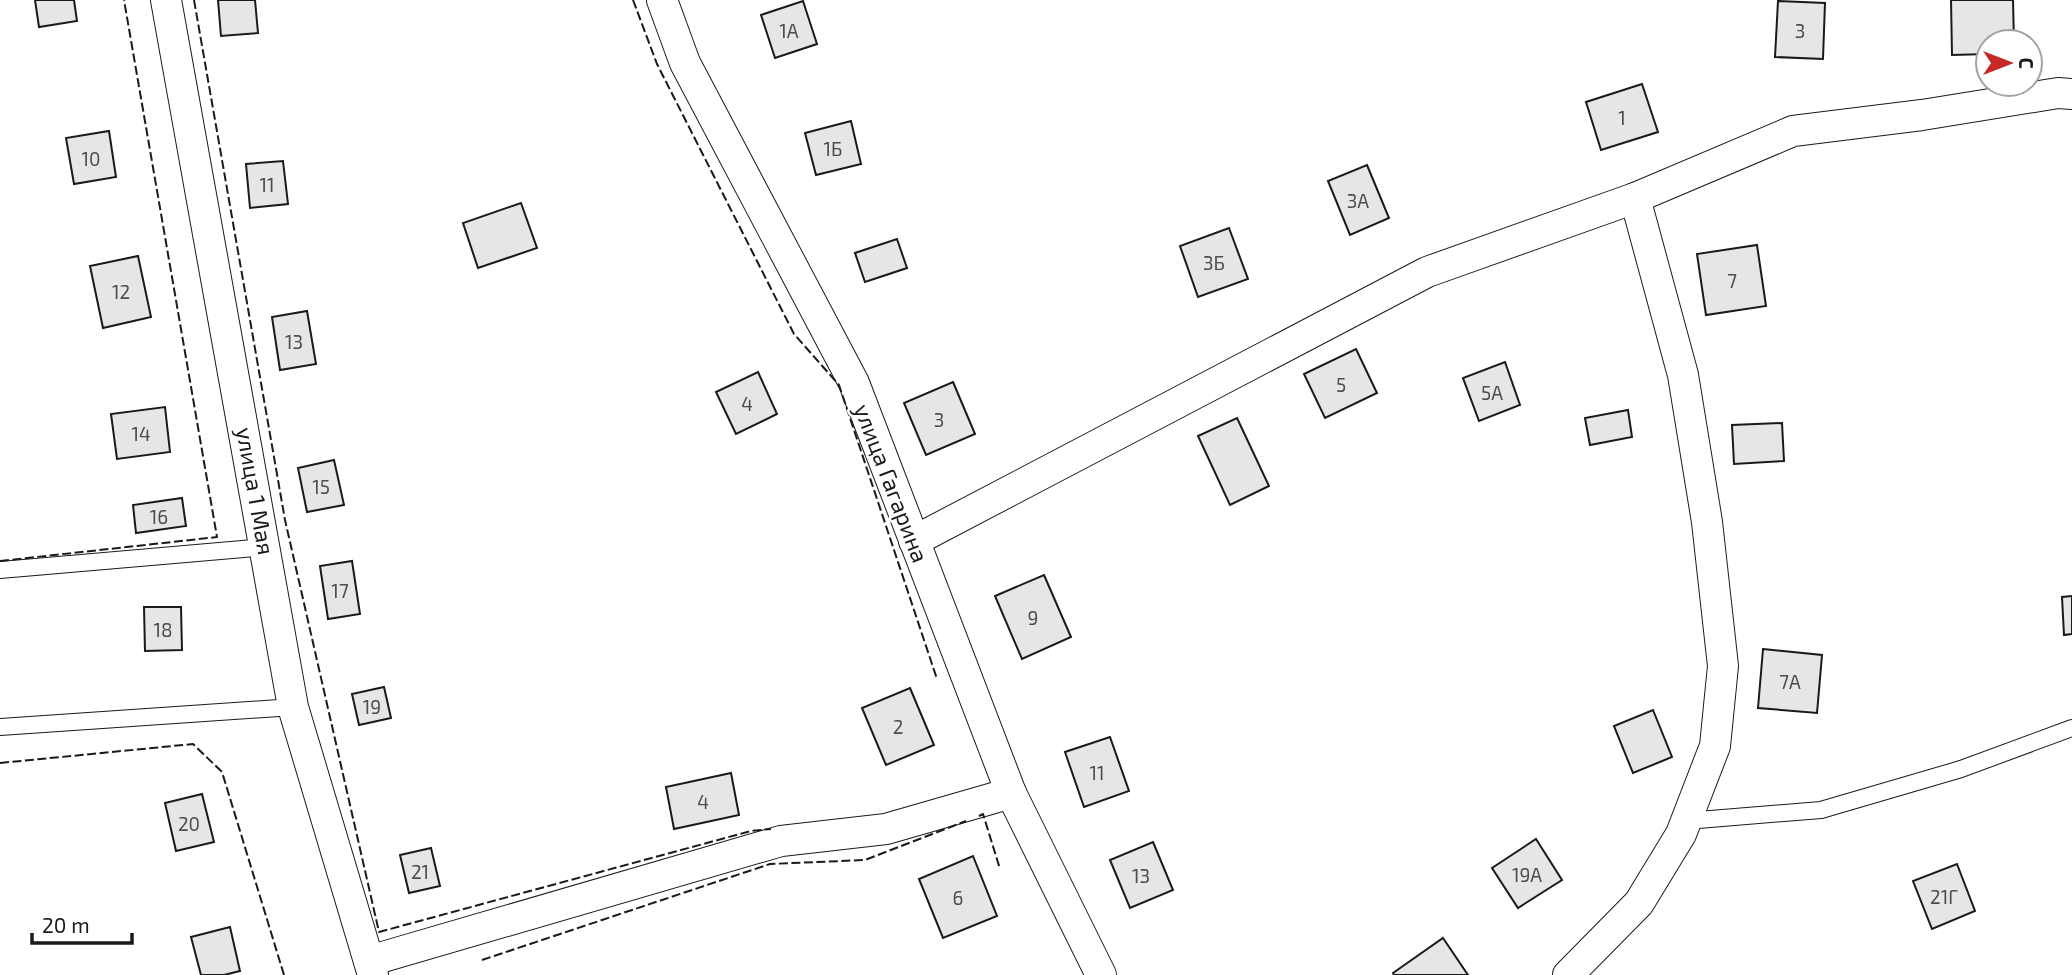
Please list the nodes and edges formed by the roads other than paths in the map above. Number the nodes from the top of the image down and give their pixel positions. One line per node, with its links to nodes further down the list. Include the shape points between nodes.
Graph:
1 (166, 0): 6 (street, улица 1 Мая)
2 (662, 0): 5 (street, улица Гагарина, via 685,62 855,383)
3 (2072, 94): 4 (street, via 1793,131)
4 (1635, 198): 5 (street, via 1427,272); 12 (street, via 1683,375 1707,522 1723,666 1715,746)
5 (914, 541): 11 (street, улица Гагарина)
6 (266, 547): 7 (lane); 8 (street, улица 1 Мая)
7 (0, 570)
8 (293, 707): 9 (lane); 13 (street, улица 1 Мая)
9 (0, 727)
10 (2072, 728): 12 (lane, via 1961,769 1821,810)
11 (1011, 793): 13 (street, via 886,829 781,841); 14 (street, улица Гагарина)
12 (1686, 821): 15 (street, via 1639,903)
13 (371, 968)
14 (1101, 975)
15 (1568, 975)

